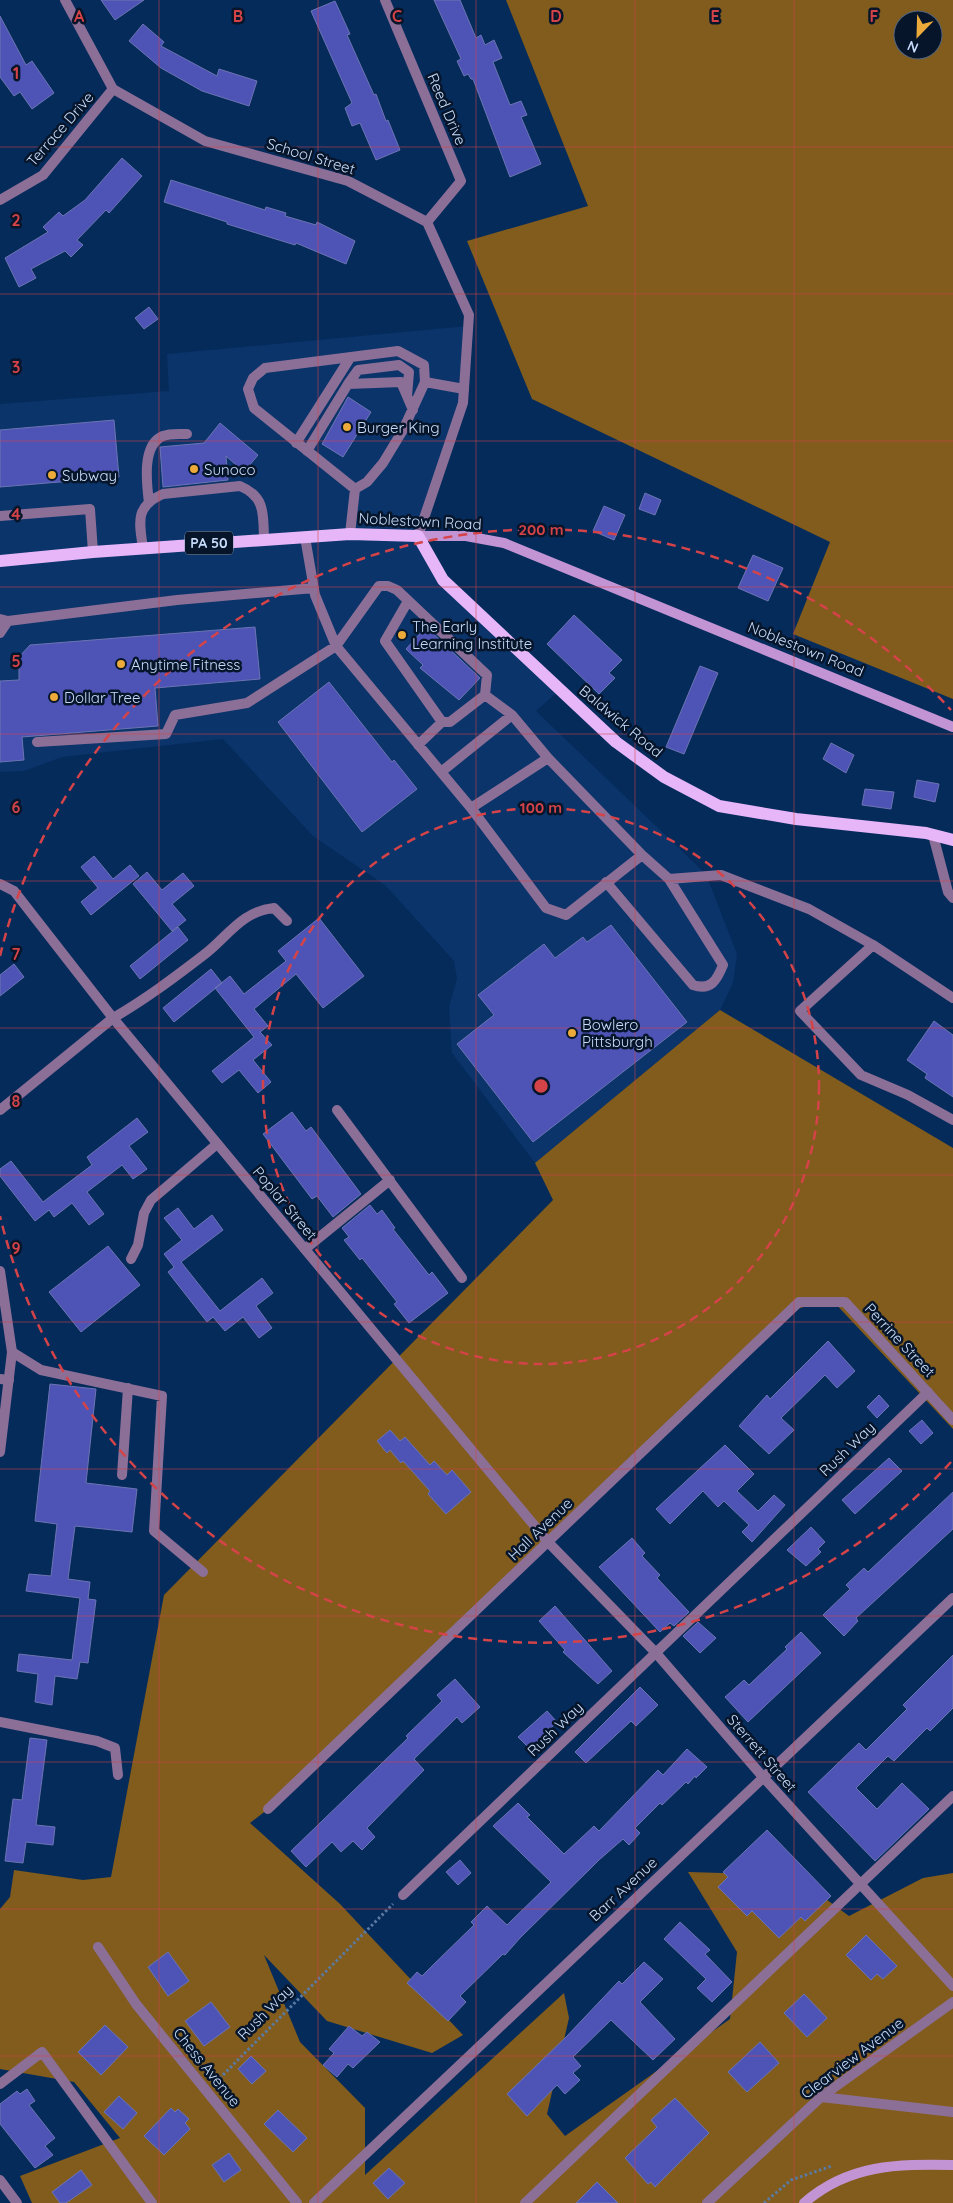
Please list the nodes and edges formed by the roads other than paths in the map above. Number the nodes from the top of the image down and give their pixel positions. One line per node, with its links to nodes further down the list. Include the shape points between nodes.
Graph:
1 (65, 0): 3 (street)
2 (385, 0): 5 (street, Reed Drive, via 461,181)
3 (113, 89): 4 (street, Terrace Drive, via 43,175); 5 (street, School Street, via 204,141 348,181)
4 (0, 200)
5 (427, 222): 9 (street, via 469,315)
6 (350, 358): 7 (street, via 398,351 424,365); 13 (street); 13 (street, via 265,368 253,378 248,389 254,408)
7 (425, 382): 9 (street); 11 (street)
8 (348, 384): 10 (street, via 401,382); 10 (street, via 358,370 399,365 409,372); 14 (street)
9 (464, 389): 20 (street, via 463,403)
10 (407, 397): 11 (street)
11 (413, 410): 15 (street, via 383,463 367,482)
12 (187, 434): 16 (street, via 165,435 154,444 148,471)
13 (296, 443): 14 (street)
14 (307, 451): 15 (street)
15 (355, 490): 18 (street)
16 (149, 503): 21 (street, via 163,494 240,486 257,497 261,505); 22 (street, via 139,519)
17 (0, 516): 23 (street, via 90,509)
18 (350, 534): 19 (main road, Noblestown Road / PA 50); 20 (main road, Noblestown Road / PA 50)
19 (305, 536): 21 (main road, Noblestown Road / PA 50); 25 (street)
20 (418, 536): 33 (main road, Noblestown Road / PA 50, via 466,536 504,543); 39 (main road, Baldwick Road, via 443,580 616,742 664,777 719,806 796,819)
21 (264, 539): 22 (main road, Noblestown Road / PA 50)
22 (143, 548): 23 (main road, Noblestown Road / PA 50)
23 (93, 552): 24 (main road, Noblestown Road / PA 50)
24 (0, 561)
25 (314, 588): 27 (street); 29 (street)
26 (408, 600): 29 (street, via 397,590 378,586); 30 (street, via 487,675); 32 (street, via 385,641)
27 (4, 620): 28 (street)
28 (0, 633)
29 (336, 646): 34 (street, via 248,703 175,715 166,734); 35 (street)
30 (485, 695): 31 (street); 32 (street, via 450,722)
31 (512, 715): 36 (street); 37 (street)
32 (442, 722): 35 (street)
33 (953, 727)
34 (37, 742)
35 (418, 745): 37 (street)
36 (548, 758): 38 (street); 41 (street)
37 (441, 772): 38 (street)
38 (472, 808): 43 (street, via 546,908 566,915)
39 (933, 835): 40 (main road, Baldwick Road); 45 (street, via 948,892)
40 (953, 840)
41 (642, 854): 42 (street); 43 (street)
42 (669, 879): 43 (street, via 724,965 719,977 709,986 693,985); 47 (street, via 721,875 809,909)
43 (606, 882)
44 (0, 884): 49 (street, Poplar Street, via 14,892)
45 (953, 898)
46 (287, 921): 49 (street, via 274,908 260,909 223,935 211,950 148,998)
47 (873, 945): 48 (street); 52 (street, via 800,1011 861,1075 908,1095)
48 (953, 998)
49 (113, 1018): 50 (street); 53 (street, Poplar Street)
50 (0, 1110)
51 (337, 1110): 54 (street)
52 (953, 1120)
53 (217, 1144): 55 (street, Poplar Street); 56 (street, via 151,1200)
54 (390, 1180): 55 (street); 58 (street)
55 (304, 1249): 67 (street, Poplar Street)
56 (131, 1258)
57 (0, 1271): 60 (street)
58 (462, 1278)
59 (845, 1302): 63 (street, Perrine Street); 67 (street, Hall Avenue, via 799,1302)
60 (12, 1352): 61 (street); 62 (street, via 41,1370)
61 (4, 1379): 65 (street)
62 (128, 1388): 66 (street); 68 (street, via 162,1396 154,1531)
63 (928, 1392): 64 (street, Perrine Street); 70 (street, Rush Way)
64 (953, 1420)
65 (0, 1452)
66 (122, 1474)
67 (548, 1542): 70 (street, Sterrett Street); 75 (street, Hall Avenue)
68 (203, 1572)
69 (953, 1598): 73 (street, Barr Avenue)
70 (656, 1653): 73 (street, Sterrett Street); 77 (street, Rush Way)
71 (0, 1722): 72 (street, via 97,1741 115,1748)
72 (118, 1775)
73 (762, 1777): 76 (street, Sterrett Street); 89 (street, Barr Avenue)
74 (953, 1796): 76 (street)
75 (268, 1809)
76 (859, 1885): 79 (street, Sterrett Street); 90 (street)
77 (402, 1895)
78 (98, 1947): 88 (street, Chess Avenue, via 136,2004)
79 (953, 1986)
80 (953, 2002): 82 (street, Clearview Avenue)
81 (0, 2084): 87 (street, via 42,2052)
82 (821, 2097): 83 (street); 91 (street, Clearview Avenue)
83 (953, 2112)
84 (953, 2165): 92 (main road, via 902,2164 864,2170 819,2191)
85 (0, 2180): 86 (street)
86 (17, 2203)
87 (152, 2203)
88 (297, 2203)
89 (314, 2203)
90 (525, 2203)
91 (707, 2203)
92 (804, 2203)

